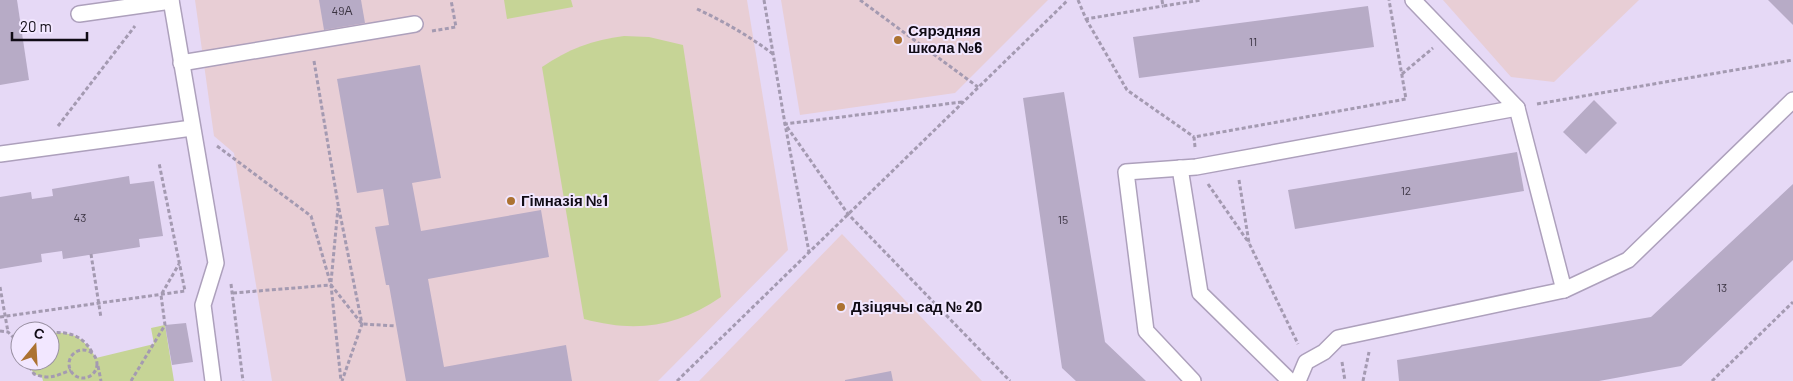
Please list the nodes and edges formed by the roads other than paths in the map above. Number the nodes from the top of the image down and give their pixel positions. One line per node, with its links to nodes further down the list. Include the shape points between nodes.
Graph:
1 (171, 0): 3 (lane); 5 (lane)
2 (1413, 0): 7 (lane)
3 (79, 14)
4 (415, 24): 5 (lane)
5 (182, 63): 8 (lane)
6 (1793, 100): 11 (lane, via 1628,260)
7 (1517, 108): 10 (lane); 11 (lane)
8 (192, 128): 9 (lane); 12 (lane, via 216,263 203,305)
9 (0, 154)
10 (1188, 167): 13 (lane, via 1126,172 1146,331); 14 (lane, via 1200,293)
11 (1564, 290): 15 (lane, via 1338,338 1324,352 1306,362)
12 (213, 381)
13 (1193, 381)
14 (1290, 381)
15 (1298, 381)

